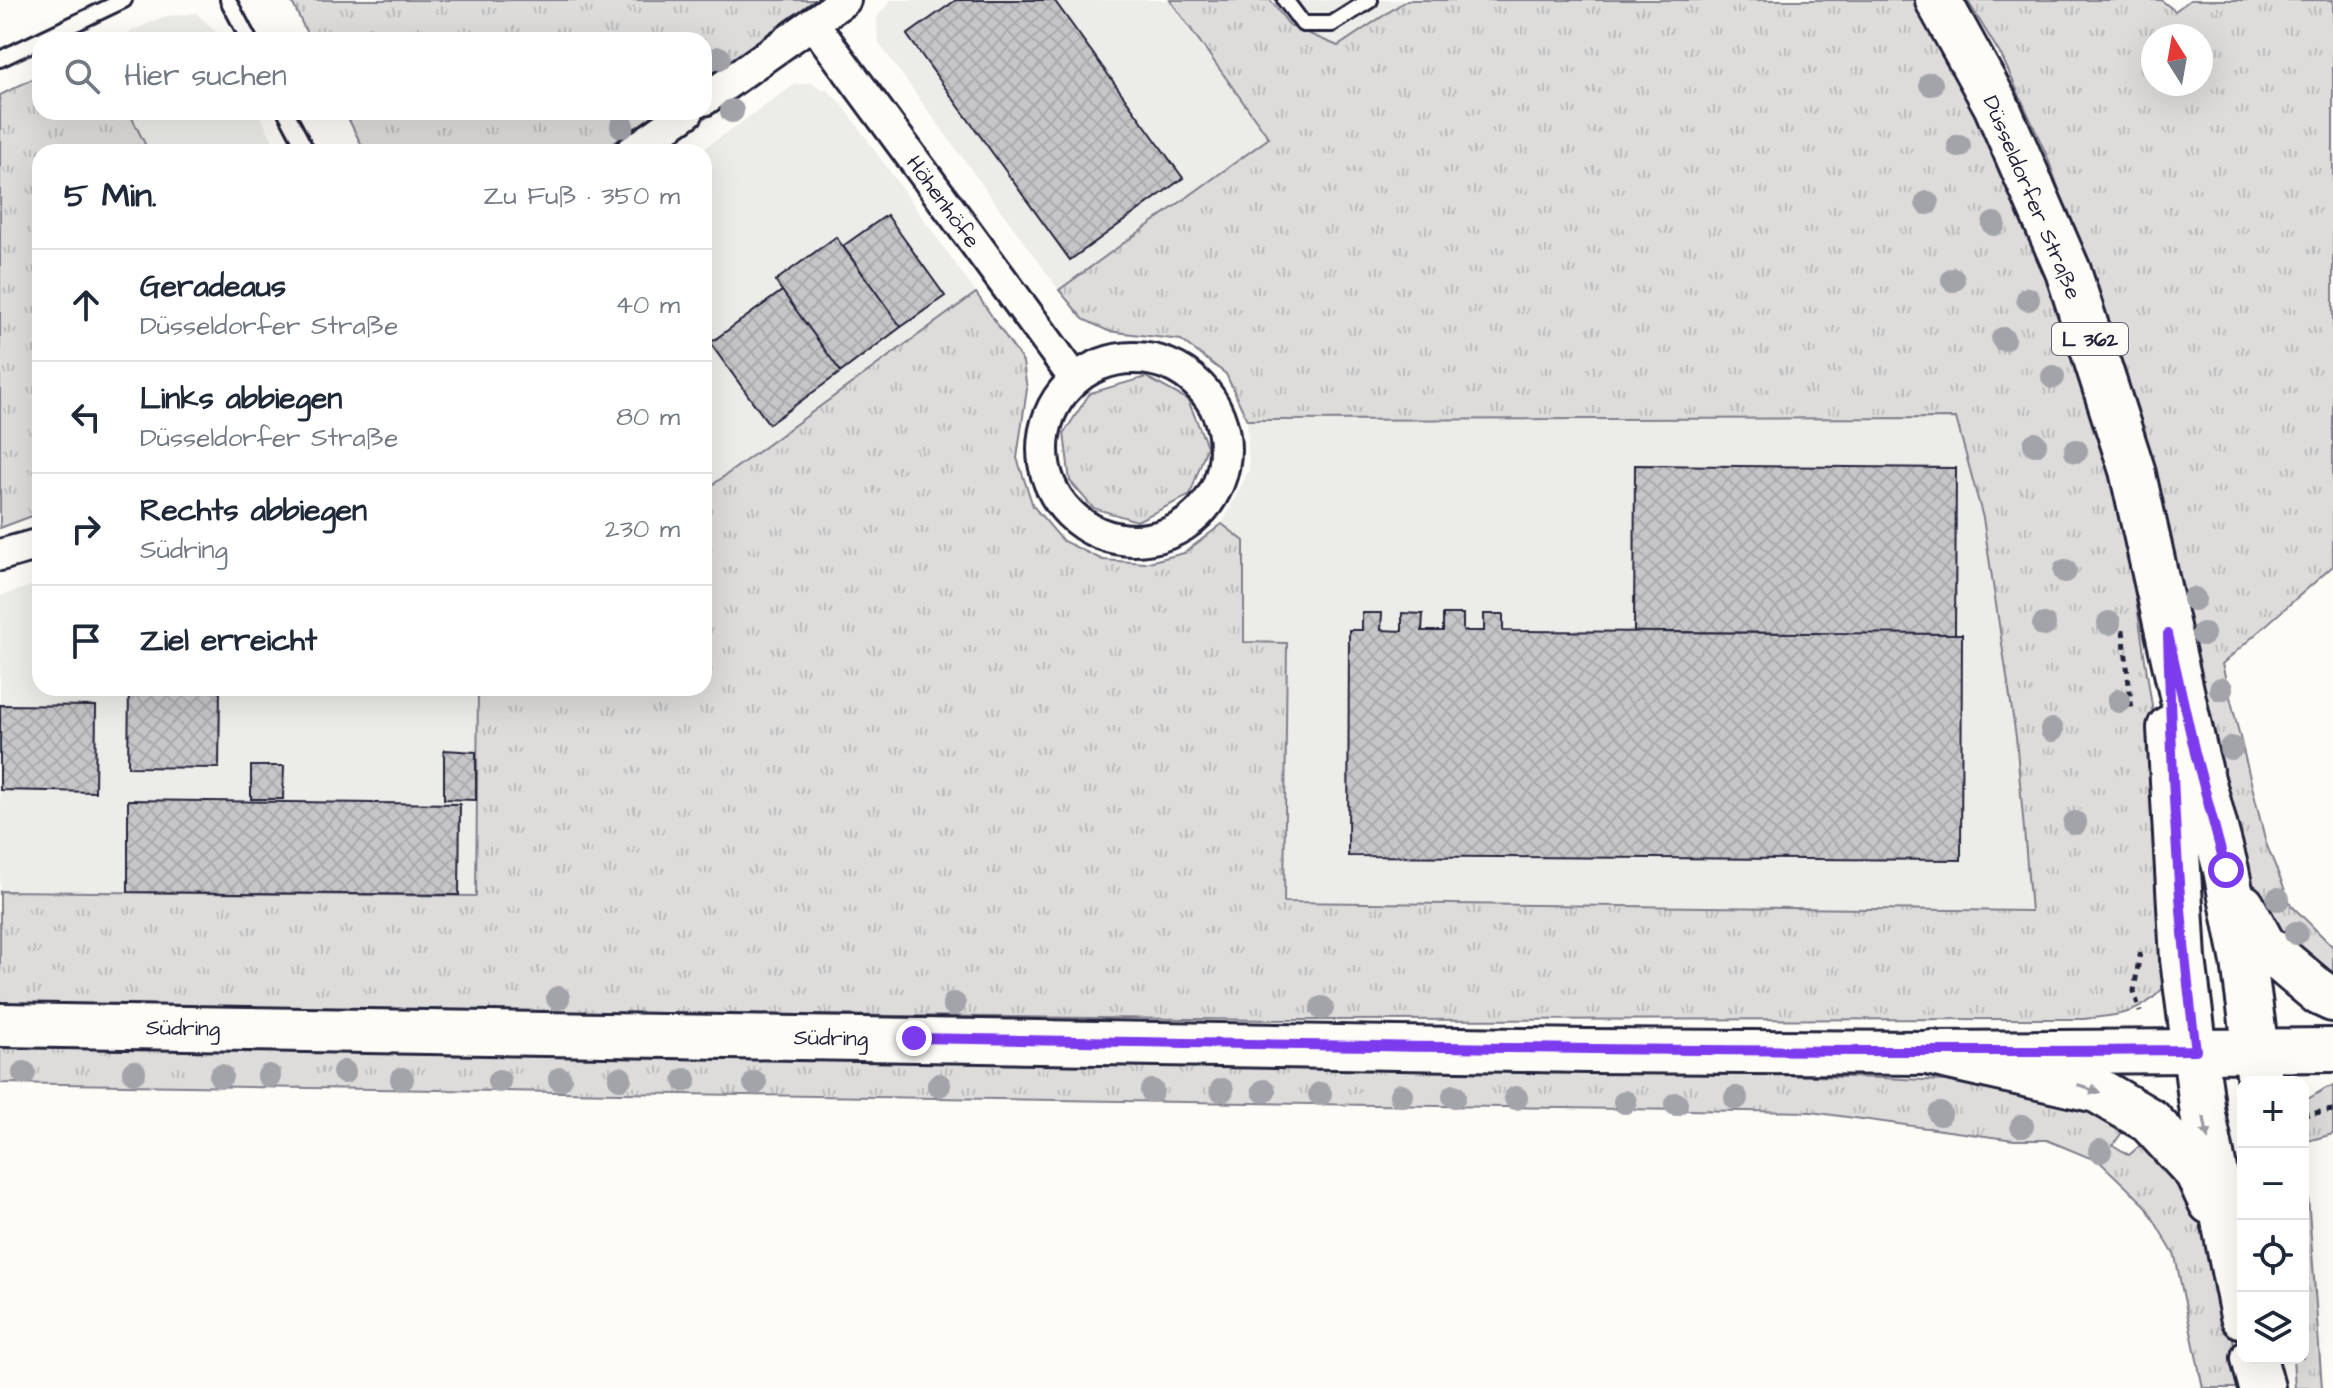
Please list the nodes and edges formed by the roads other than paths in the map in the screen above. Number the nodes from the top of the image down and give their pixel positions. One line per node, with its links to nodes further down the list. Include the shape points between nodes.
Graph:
1 (124, 0): 8 (lane)
2 (228, 0): 9 (lane)
3 (845, 0): 7 (street)
4 (1285, 0): 5 (lane, via 1303,24 1332,24)
5 (1370, 0)
6 (1938, 0): 20 (main road, Düsseldorfer Straße / L 362, via 1996,105 2068,271 2132,470)
7 (813, 23): 12 (street); 17 (street, Höhenhöfe)
8 (57, 32)
9 (245, 32)
10 (32, 44): 11 (lane)
11 (0, 59)
12 (712, 94)
13 (290, 120): 15 (lane)
14 (677, 120): 16 (street)
15 (303, 144)
16 (642, 144)
17 (1075, 379): 17 (street, via 1056,402 1045,430 1043,459 1051,488 1068,512 1092,530 1121,540 1150,540 1179,530 1202,511 1218,486 1226,457 1223,427 1211,399 1190,376 1163,362 1132,358 1102,364)
18 (32, 546): 19 (street)
19 (0, 555)
20 (2168, 634): 21 (main road, Düsseldorfer Straße / L 362); 24 (main road, Düsseldorfer Straße / L 362, via 2183,959)
21 (2226, 870): 22 (main road, via 2263,945); 27 (main road, Düsseldorfer Straße / L 362)
22 (2333, 999)
23 (0, 1025): 26 (main road, Südring)
24 (2196, 1050): 26 (main road, Südring); 27 (main road, Südring); 28 (main road, Düsseldorfer Straße, one-way to 28)
25 (2333, 1050): 27 (main road, Südring)
26 (1932, 1053): 28 (main road, one-way to 28, via 2097,1090 2150,1121 2197,1172)
27 (2259, 1066)
28 (2228, 1236): 29 (main road, Düsseldorfer Straße)
29 (2238, 1292)
30 (2256, 1364): 32 (main road)
31 (2278, 1364): 33 (main road)
32 (2262, 1388)
33 (2277, 1388)

